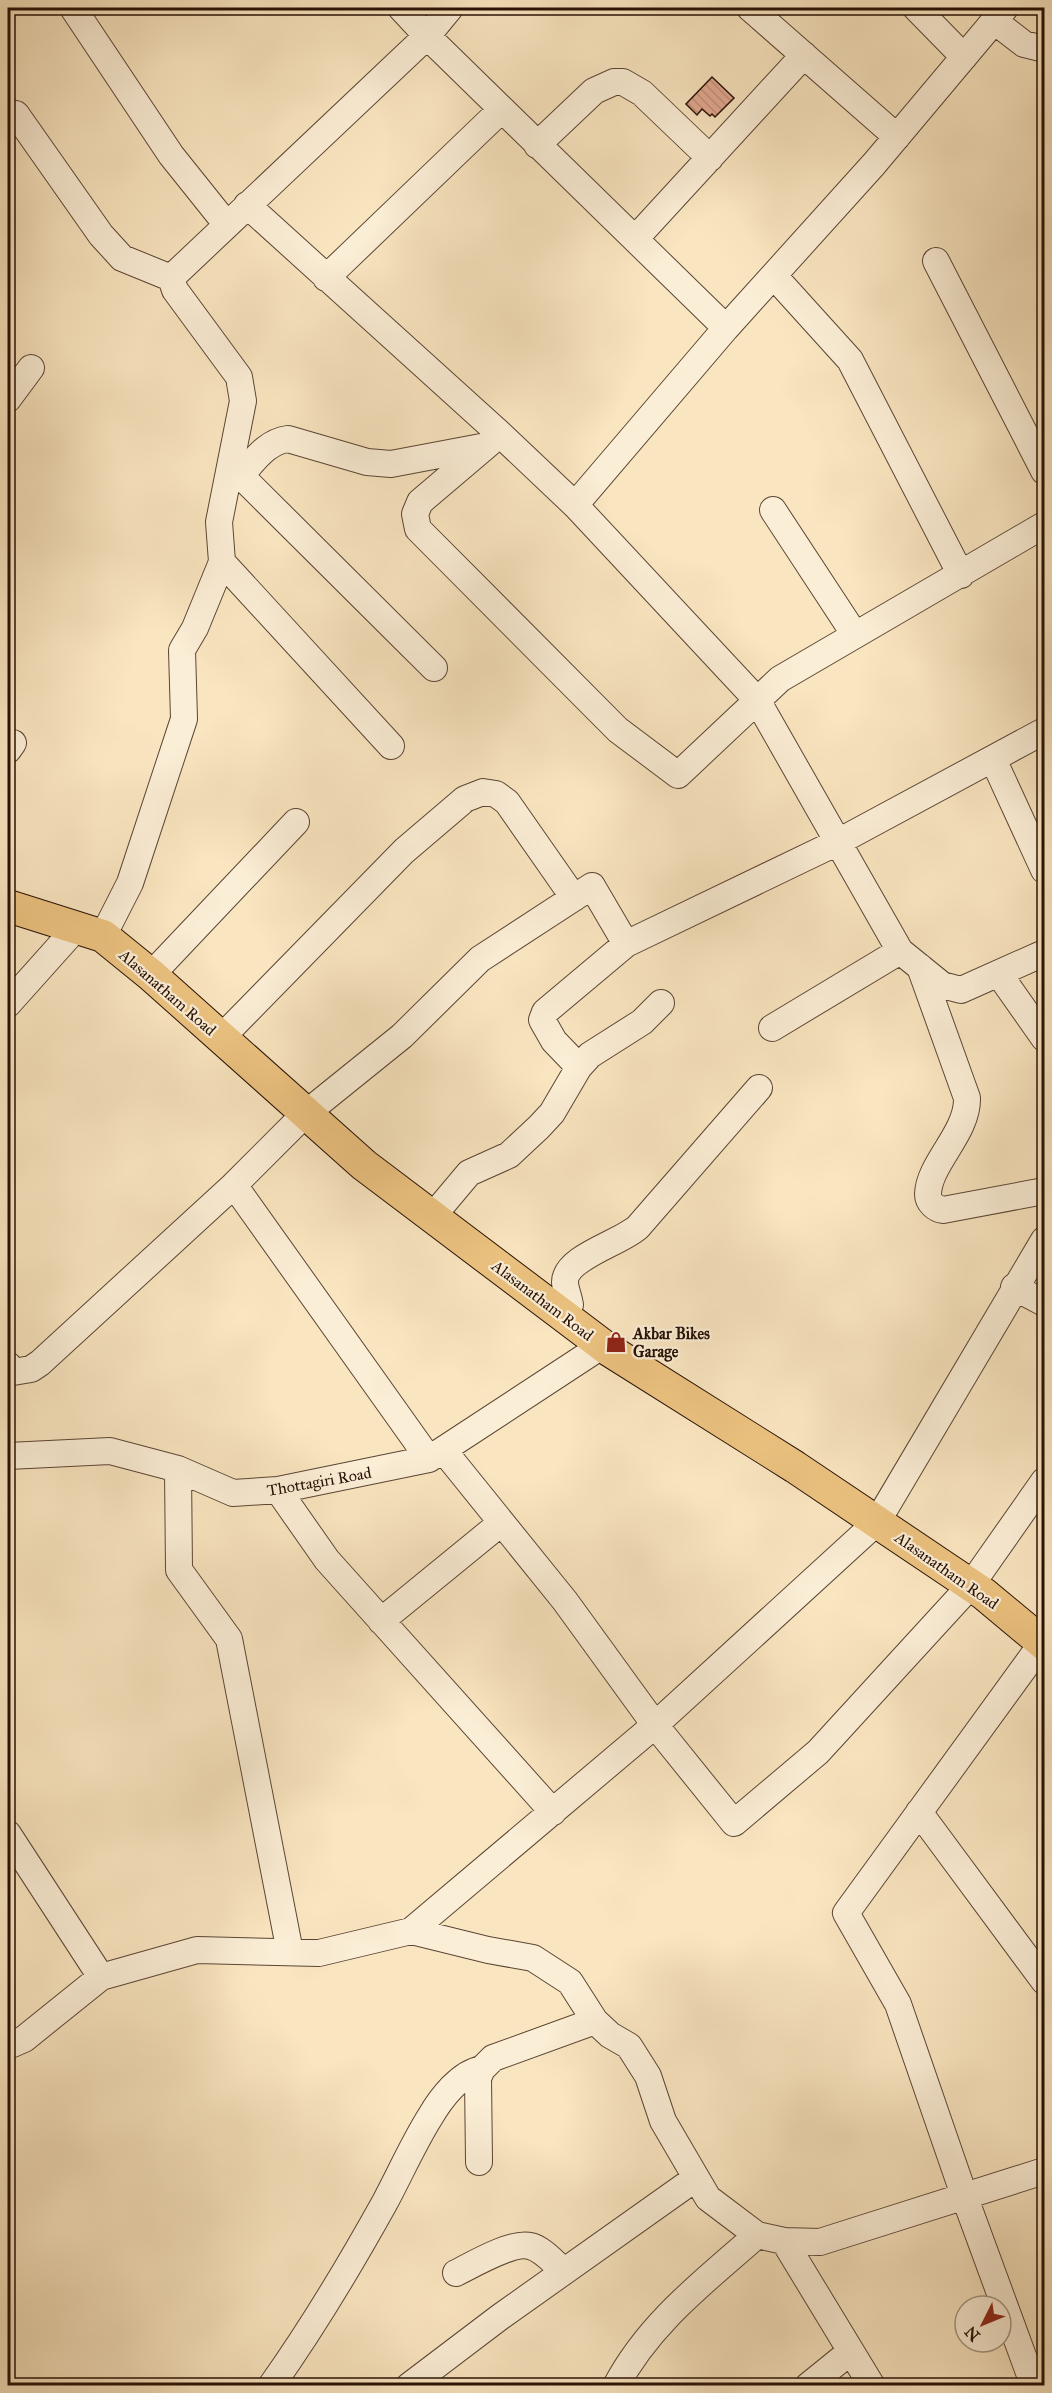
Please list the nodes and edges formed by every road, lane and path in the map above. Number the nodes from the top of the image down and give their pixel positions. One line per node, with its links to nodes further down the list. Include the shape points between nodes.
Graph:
1 (73, 8): 17 (street, via 171,155)
2 (401, 8): 7 (street)
3 (450, 8): 7 (street)
4 (750, 8): 9 (street)
5 (916, 8): 10 (street)
6 (999, 14): 8 (street, via 1024,44); 10 (street)
7 (427, 36): 11 (street); 16 (street)
8 (1044, 49)
9 (804, 55): 13 (street); 15 (street)
10 (964, 57): 13 (street)
11 (501, 110): 14 (street); 22 (street)
12 (10, 112): 21 (street, via 122,258)
13 (897, 138): 20 (street)
14 (537, 145): 15 (street, via 594,91 623,82 642,93); 18 (street)
15 (710, 158): 18 (street)
16 (247, 205): 17 (street); 22 (street)
17 (226, 225): 21 (street)
18 (635, 239): 23 (street)
19 (936, 261): 28 (street)
20 (774, 276): 23 (street); 33 (street, via 849,360)
21 (171, 278): 27 (street, via 175,290 239,377 243,401)
22 (326, 278): 26 (street)
23 (726, 328): 29 (street)
24 (31, 368): 25 (street)
25 (8, 399)
26 (493, 440): 27 (street, via 391,464 367,462 288,439 276,440); 29 (street); 36 (street, via 420,502 416,514 418,529 618,730 678,775)
27 (236, 471): 32 (street, via 219,522); 35 (street)
28 (1044, 471)
29 (574, 504): 36 (street)
30 (773, 510): 34 (street)
31 (1044, 525): 33 (street)
32 (222, 562): 38 (street); 45 (street, via 182,650 184,719 130,883)
33 (961, 575): 34 (street)
34 (855, 635): 36 (street, via 780,679)
35 (434, 668)
36 (757, 700): 41 (street)
37 (1044, 731): 39 (street)
38 (391, 746)
39 (993, 759): 41 (street); 42 (street)
40 (296, 822): 51 (street)
41 (838, 842): 46 (street); 47 (street)
42 (1044, 870)
43 (574, 898): 46 (street, via 592,886); 55 (street, via 507,802 496,794 483,792 465,799 404,851); 59 (street, via 480,959 402,1035)
44 (8, 906): 45 (main road)
45 (90, 932): 51 (main road, Alasanatham Road); 53 (street)
46 (626, 944): 57 (street, via 545,1012 542,1020 554,1041)
47 (900, 951): 49 (street); 54 (street)
48 (1044, 953): 50 (street)
49 (920, 967): 50 (street, via 942,985 961,990); 61 (street, via 967,1098 966,1113 936,1171 928,1194 930,1201 943,1210)
50 (999, 974): 56 (street)
51 (151, 975): 55 (main road, Alasanatham Road)
52 (661, 1003): 57 (street, via 642,1022 590,1055)
53 (8, 1004)
54 (772, 1028)
55 (221, 1038): 59 (main road, Alasanatham Road)
56 (1044, 1038)
57 (579, 1067): 62 (street, via 565,1095 539,1127 509,1155 469,1173)
58 (759, 1088): 66 (street, via 638,1227 571,1268 565,1282 570,1305)
59 (304, 1114): 60 (street); 62 (main road, Alasanatham Road, via 364,1166)
60 (234, 1185): 68 (street, via 40,1363 21,1372 13,1372); 69 (street)
61 (1044, 1191)
62 (432, 1216): 66 (main road, Alasanatham Road)
63 (1044, 1240): 64 (street)
64 (1014, 1287): 65 (street); 74 (street)
65 (1044, 1304)
66 (564, 1316): 67 (main road, Alasanatham Road)
67 (603, 1345): 69 (street, Thottagiri Road); 74 (main road, Alasanatham Road)
68 (8, 1365)
69 (437, 1455): 73 (street, Thottagiri Road); 75 (street)
70 (8, 1456): 71 (street, Thottagiri Road, via 110,1451)
71 (178, 1469): 73 (street, Thottagiri Road, via 233,1493); 84 (street, via 179,1570 229,1639)
72 (1044, 1481): 76 (street)
73 (278, 1490): 77 (street, via 327,1560)
74 (877, 1521): 76 (main road, Alasanatham Road); 79 (street)
75 (501, 1523): 77 (street); 79 (street, via 565,1601)
76 (971, 1585): 78 (main road, Alasanatham Road); 79 (street, via 818,1752 734,1823)
77 (381, 1621): 80 (street)
78 (1044, 1643): 81 (street)
79 (655, 1725): 80 (street)
80 (553, 1812): 83 (street)
81 (920, 1812): 86 (street); 93 (street, via 846,1913 898,2004)
82 (8, 1834): 85 (street)
83 (411, 1931): 84 (street, via 320,1953); 87 (street, via 533,1958 570,1983)
84 (290, 1952): 85 (street, via 197,1950)
85 (101, 1977): 88 (street, via 24,2039)
86 (1044, 1981)
87 (595, 2021): 89 (street, via 493,2058); 92 (street, via 629,2046 648,2076 663,2121)
88 (8, 2046)
89 (482, 2068): 90 (street, via 478,2078); 99 (street, via 459,2082 430,2117 332,2292)
90 (479, 2162)
91 (1044, 2171): 93 (street)
92 (696, 2178): 94 (street, via 708,2198); 96 (street)
93 (965, 2198): 95 (street, via 820,2242); 104 (street)
94 (757, 2235): 95 (street); 101 (street, via 657,2325 630,2359)
95 (784, 2241): 98 (street)
96 (564, 2271): 97 (street, via 545,2254 523,2245); 100 (street)
97 (456, 2273)
98 (850, 2352): 102 (street); 103 (street)
99 (271, 2385)
100 (409, 2385)
101 (616, 2385)
102 (808, 2385)
103 (873, 2385)
104 (1034, 2385)

